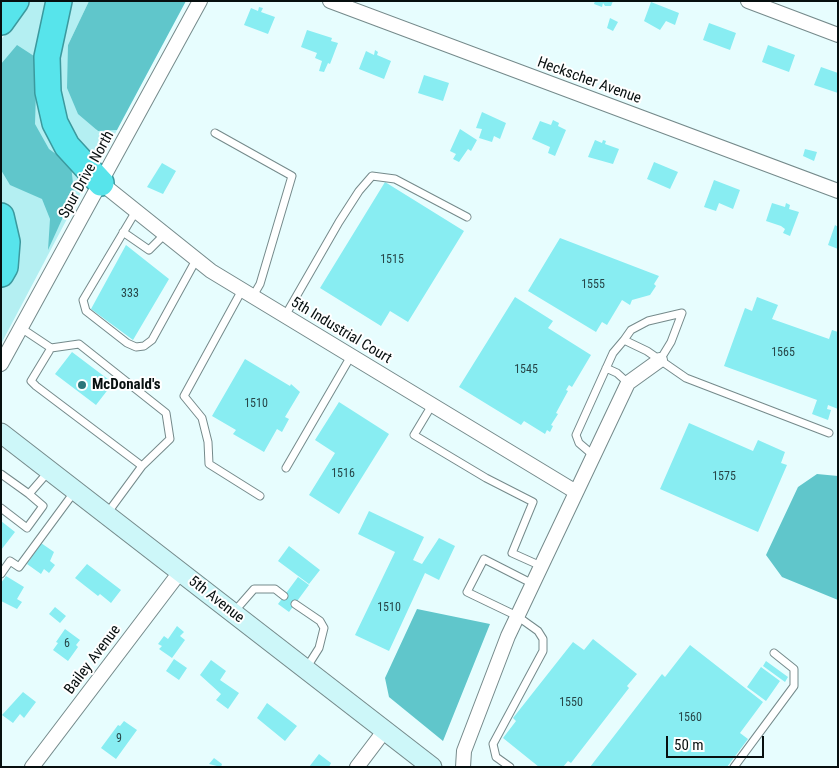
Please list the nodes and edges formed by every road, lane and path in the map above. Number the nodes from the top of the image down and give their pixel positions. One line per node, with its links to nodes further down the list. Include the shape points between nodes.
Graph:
1 (16, 1): 6 (highway)
2 (59, 1): 9 (highway, via 47,57 51,108 67,146)
3 (200, 1): 9 (street, Spur Drive North)
4 (330, 1): 10 (street, Heckscher Avenue)
5 (748, 1): 7 (street)
6 (1, 22)
7 (838, 35)
8 (215, 133): 18 (lane, via 292,176 260,284)
9 (101, 183): 11 (street, 5th Industrial Court); 20 (street, Spur Drive North)
10 (838, 191)
11 (136, 211): 14 (lane); 15 (street, 5th Industrial Court)
12 (1, 216): 17 (highway, via 8,242)
13 (467, 217): 19 (lane, via 395,180 372,176 339,222)
14 (123, 232): 15 (lane, via 149,250); 16 (lane, via 83,300 83,307 136,347 152,340)
15 (164, 234): 16 (street, 5th Industrial Court)
16 (196, 260): 18 (street, 5th Industrial Court)
17 (1, 274)
18 (248, 293): 19 (street, 5th Industrial Court); 39 (lane, via 184,396 202,418 209,464)
19 (285, 316): 23 (street, 5th Industrial Court)
20 (21, 328): 22 (lane); 25 (street, Spur Drive North)
21 (624, 340): 24 (lane); 24 (lane, via 631,330 648,321 682,313); 26 (lane, via 612,353)
22 (51, 348): 32 (lane, via 31,381); 32 (lane, via 78,344 166,413 170,439)
23 (351, 356): 28 (street, 5th Industrial Court); 33 (lane)
24 (660, 360): 27 (street); 30 (lane, via 686,378)
25 (1, 364)
26 (606, 368): 27 (lane); 31 (lane, via 576,435 579,443)
27 (628, 383): 31 (street)
28 (432, 405): 37 (street, 5th Industrial Court); 42 (lane, via 414,435 532,502 512,553)
29 (1, 434): 34 (main road, 5th Avenue)
30 (829, 434)
31 (593, 455): 37 (street)
32 (142, 466): 41 (lane)
33 (286, 468)
34 (50, 471): 36 (main road, 5th Avenue); 38 (lane)
35 (1, 474): 38 (lane)
36 (75, 491): 41 (main road, 5th Avenue); 44 (lane, via 19,567 10,561)
37 (576, 492): 42 (street)
38 (29, 494): 40 (lane, via 43,506 28,528)
39 (260, 496)
40 (1, 508)
41 (106, 515): 43 (main road, 5th Avenue)
42 (541, 566): 45 (street)
43 (180, 572): 48 (main road, 5th Avenue); 53 (street, Bailey Avenue)
44 (1, 574)
45 (533, 584): 49 (street); 49 (lane, via 484,559 467,592)
46 (284, 596): 48 (lane, via 275,589 254,589)
47 (296, 604): 51 (lane, via 320,620 324,628 319,648)
48 (233, 613): 51 (main road, 5th Avenue)
49 (517, 616): 56 (street, via 464,752); 57 (lane, via 538,631 543,639 543,651 493,744 496,757)
50 (774, 653): 58 (lane, via 794,669 794,686)
51 (306, 669): 52 (main road, 5th Avenue)
52 (385, 730): 54 (street); 55 (main road, 5th Avenue)
53 (32, 767)
54 (357, 767)
55 (432, 767)
56 (463, 767)
57 (510, 767)
58 (734, 767)

